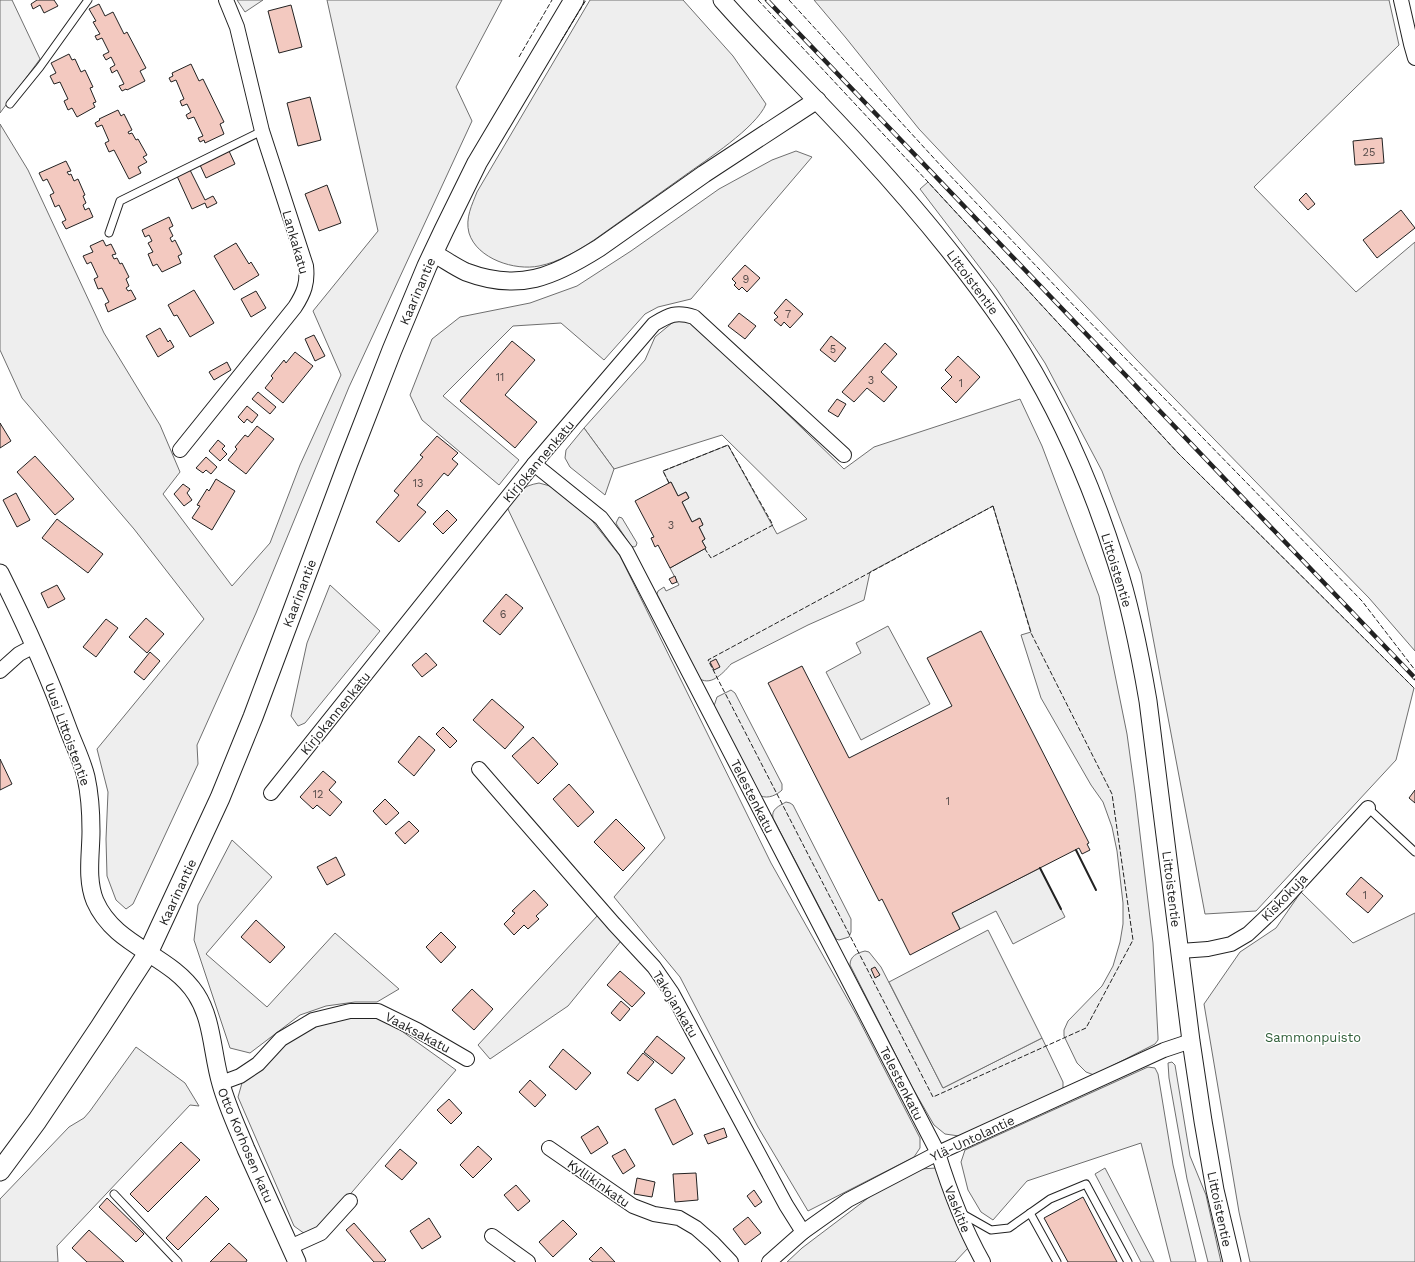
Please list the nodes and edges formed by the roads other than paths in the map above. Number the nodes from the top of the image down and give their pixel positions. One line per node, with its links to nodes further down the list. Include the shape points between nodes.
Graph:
1 (88, 0): 8 (lane)
2 (226, 0): 9 (street, Lankakatu, via 237,27)
3 (574, 0): 11 (main road, Kaarinantie, via 477,163)
4 (722, 0): 7 (street, Littoistentie)
5 (1401, 0): 6 (street)
6 (1415, 58)
7 (817, 100): 11 (street, via 704,174 599,248 548,276 527,281 499,281 465,271); 22 (street, Littoistentie, via 893,183 984,296 1039,383 1084,476 1116,562 1138,649 1148,701)
8 (10, 104)
9 (262, 131): 10 (lane, via 120,201); 12 (street, Lankakatu, via 304,262 307,275 304,293)
10 (109, 233)
11 (433, 254): 23 (main road, Kaarinantie, via 392,350 220,798)
12 (180, 450)
13 (844, 455): 14 (street, Kirjokannenkatu, via 694,317 682,313 669,315 654,324)
14 (534, 464): 19 (street, Kirjokannenkatu); 28 (street, Telestenkatu, via 601,518 626,551)
15 (0, 573): 16 (street, Uusi Littoistentie)
16 (34, 646): 17 (street, via 19,654); 23 (street, Uusi Littoistentie, via 86,776 90,801 90,869 94,898 100,912 111,926)
17 (0, 671)
18 (479, 769): 34 (street, Takojankatu, via 614,924 654,966 672,993)
19 (271, 793)
20 (1368, 808): 21 (lane); 22 (street, Kiskokuja, via 1281,903 1248,934 1231,944)
21 (1415, 852)
22 (1180, 951): 24 (street, Littoistentie)
23 (148, 953): 26 (street, Otto Korhosen katu, via 179,975 198,996 207,1019); 29 (main road, Kaarinantie, via 37,1121)
24 (1191, 1042): 28 (street, Ylä-Untolantie, via 1164,1050); 44 (street, Littoistentie, via 1215,1190)
25 (467, 1059): 26 (street, Vaaksakatu, via 378,1011 350,1011 313,1020 281,1039 258,1064 240,1076)
26 (220, 1083): 36 (street, Otto Korhosen katu, via 232,1116)
27 (549, 1148): 39 (street, Kyllikinkatu, via 633,1206 654,1214 679,1218 696,1228)
28 (938, 1153): 32 (street, Vaskitie); 34 (street, Ylä-Untolantie, via 848,1200)
29 (0, 1171)
30 (114, 1194): 37 (lane)
31 (350, 1201): 36 (street, via 321,1233)
32 (958, 1211): 33 (lane, via 991,1230 1009,1228); 41 (street, Vaskitie)
33 (1030, 1213): 42 (lane); 43 (lane, via 1050,1199 1086,1184)
34 (803, 1232): 40 (street, Ylä-Untolantie)
35 (492, 1236): 38 (street)
36 (294, 1254)
37 (178, 1262)
38 (528, 1262)
39 (731, 1262)
40 (769, 1262)
41 (983, 1262)
42 (1057, 1262)
43 (1128, 1262)
44 (1232, 1262)

